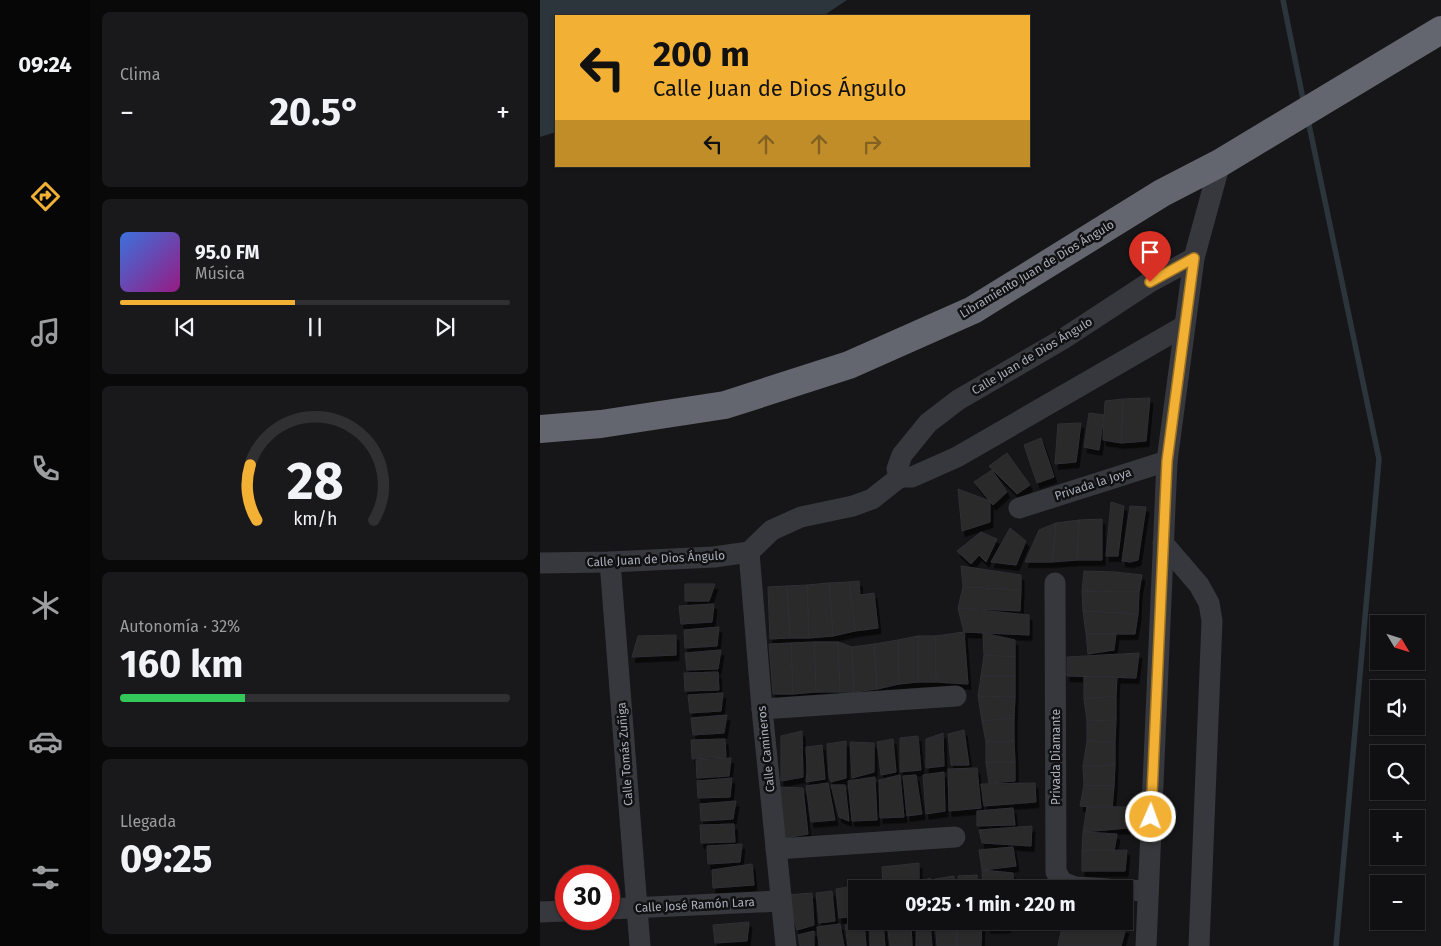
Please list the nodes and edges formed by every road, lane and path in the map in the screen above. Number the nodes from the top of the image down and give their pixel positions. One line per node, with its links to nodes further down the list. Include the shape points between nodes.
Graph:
1 (1441, 30): 2 (highway, Libramiento Juan de Dios Ángulo)
2 (1220, 163): 3 (street); 5 (highway, Libramiento Juan de Dios Ángulo, via 1162,193 973,310 849,365 725,405 601,424)
3 (1194, 258): 4 (street); 7 (street, Calle Juan de Dios Ángulo, via 958,400 928,423 902,455 897,469)
4 (1184, 326): 6 (street); 7 (street, via 957,457 912,477)
5 (540, 429)
6 (1167, 461): 8 (street, Privada la Joya); 9 (street)
7 (900, 477): 10 (street, via 872,499 801,516 772,530)
8 (1019, 508)
9 (1163, 543): 20 (street); 29 (street, via 1199,585 1209,603 1212,621)
10 (749, 552): 11 (street, Calle Juan de Dios Ángulo); 15 (street, Calle Camineros)
11 (610, 562): 12 (street, Calle Juan de Dios Ángulo); 22 (street, Calle Tomás Zuñiga)
12 (540, 563)
13 (1054, 583): 18 (street, Privada Diamante, via 1056,872)
14 (956, 696): 15 (street)
15 (762, 709): 17 (street, Calle Camineros)
16 (956, 837): 17 (street)
17 (776, 849): 21 (street, Calle Camineros)
18 (1061, 880)
19 (1133, 890): 20 (street)
20 (1148, 891): 28 (street)
21 (781, 901): 22 (street, Calle José Ramón Lara); 27 (street, Calle Camineros)
22 (637, 908): 23 (street, Calle José Ramón Lara); 26 (street, Calle Tomás Zuñiga)
23 (620, 909)
24 (555, 911): 25 (street)
25 (540, 912)
26 (640, 946)
27 (786, 946)
28 (1146, 946)
29 (1199, 946)

